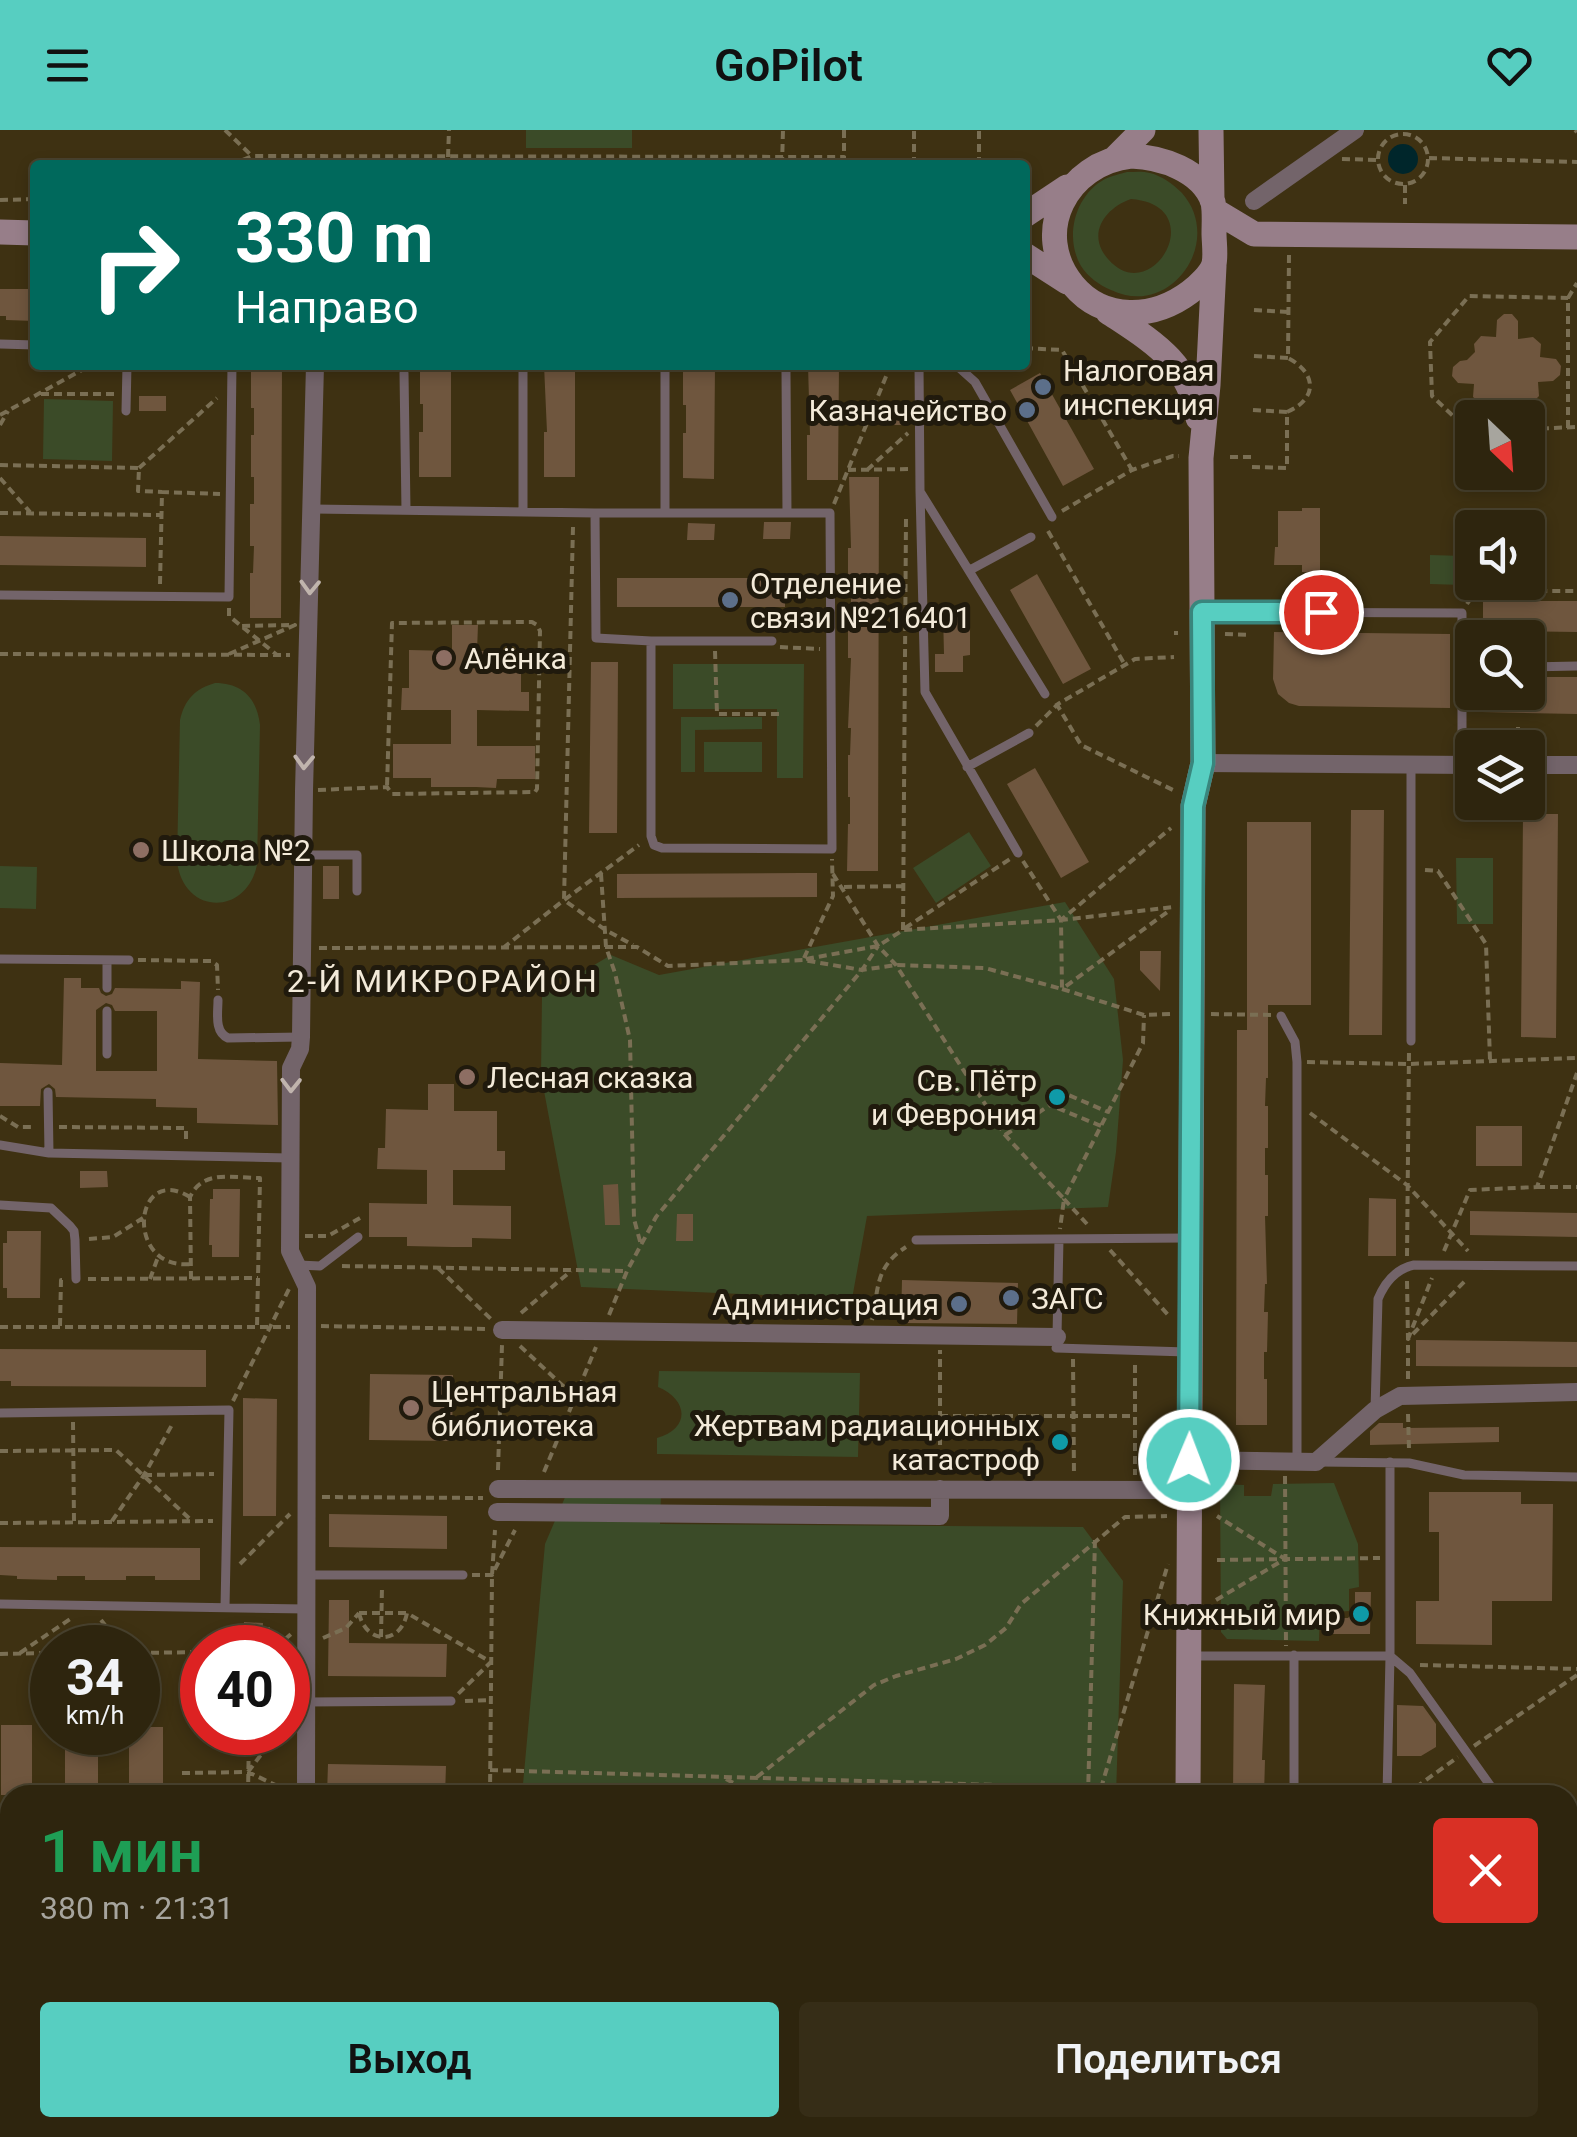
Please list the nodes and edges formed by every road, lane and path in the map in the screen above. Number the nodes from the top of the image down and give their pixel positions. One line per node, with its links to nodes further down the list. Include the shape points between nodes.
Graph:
1 (225, 130): 11 (path)
2 (448, 130): 13 (path)
3 (783, 130): 14 (path)
4 (844, 130): 15 (path)
5 (914, 130): 21 (path)
6 (979, 130): 22 (path)
7 (1143, 130): 16 (street)
8 (1211, 130): 30 (street)
9 (1355, 130): 28 (street)
10 (1404, 132): 17 (path, via 1421,141); 25 (path, via 1385,141 1378,160 1386,178)
11 (252, 156): 12 (path); 18 (path)
12 (360, 156): 13 (path); 19 (path)
13 (448, 156): 14 (path)
14 (783, 157): 15 (path); 20 (path)
15 (844, 157)
16 (1115, 158): 24 (street); 30 (street, via 1164,161 1191,175)
17 (1429, 158): 23 (path); 25 (path, via 1422,176)
18 (243, 160)
19 (360, 160)
20 (783, 160)
21 (914, 160)
22 (979, 160)
23 (1577, 162)
24 (1080, 178): 31 (street); 40 (street, via 1058,212 1055,239 1061,266)
25 (1405, 185): 29 (path)
26 (0, 200): 27 (path)
27 (30, 200)
28 (1254, 200)
29 (1405, 204)
30 (1213, 205): 34 (street); 38 (street)
31 (1030, 211)
32 (0, 232): 33 (street)
33 (30, 233)
34 (1254, 234): 35 (street); 38 (street)
35 (1577, 237)
36 (1289, 256): 44 (path)
37 (1030, 258): 40 (street)
38 (1214, 262): 42 (street, via 1197,287 1152,312 1125,314); 74 (street)
39 (1577, 283): 41 (path)
40 (1077, 290): 42 (street)
41 (1568, 298): 69 (path, via 1469,296 1430,342 1432,396); 72 (path)
42 (1100, 306): 74 (street, via 1178,365 1195,397)
43 (1254, 310): 44 (path)
44 (1289, 312): 49 (path)
45 (0, 344): 46 (lane)
46 (30, 345)
47 (1030, 348): 85 (path, via 1062,350)
48 (1254, 356): 49 (path)
49 (1288, 358): 67 (path, via 1303,368 1310,386 1302,404)
50 (82, 370): 62 (path)
51 (127, 370): 63 (lane)
52 (232, 370): 61 (lane)
53 (315, 370): 91 (street)
54 (887, 370): 83 (path)
55 (920, 370): 82 (lane)
56 (962, 370): 102 (lane, via 975,382)
57 (523, 371): 93 (lane)
58 (665, 372): 94 (lane)
59 (786, 372): 100 (lane)
60 (404, 373): 92 (lane)
61 (232, 385): 81 (path); 89 (lane)
62 (39, 394): 63 (path); 64 (path)
63 (126, 394): 66 (lane)
64 (8, 410): 68 (path); 70 (path)
65 (1254, 410): 67 (path)
66 (126, 411)
67 (1287, 412): 80 (path, via 1287,468)
68 (0, 415)
69 (1455, 418)
70 (0, 425)
71 (1577, 427): 72 (path)
72 (1568, 428): 73 (path)
73 (1545, 429)
74 (1202, 438): 109 (street)
75 (907, 451): 84 (path, via 908,434)
76 (1178, 456): 85 (path)
77 (1230, 457): 78 (path)
78 (1252, 457)
79 (0, 465): 81 (path)
80 (1252, 467)
81 (139, 468): 88 (path, via 138,492)
82 (920, 469): 84 (path); 87 (lane)
83 (848, 470): 84 (path); 98 (path)
84 (867, 470)
85 (1132, 470): 102 (path)
86 (0, 478): 99 (path)
87 (920, 491): 104 (lane); 139 (lane, via 924,692)
88 (162, 492): 89 (path); 101 (path)
89 (230, 494): 108 (lane)
90 (906, 506): 149 (path)
91 (312, 509): 92 (lane); 141 (street, one-way to 141)
92 (406, 510): 93 (lane)
93 (523, 512): 96 (lane)
94 (665, 512): 97 (lane); 100 (lane)
95 (0, 513): 99 (path)
96 (573, 513): 97 (lane); 152 (path)
97 (595, 513): 118 (lane, via 596,638)
98 (830, 513): 100 (lane); 119 (lane)
99 (30, 514): 101 (path)
100 (787, 514)
101 (161, 515): 107 (path)
102 (1052, 517): 125 (path, via 1044,525)
103 (1032, 537): 104 (lane)
104 (970, 570): 128 (lane)
105 (1577, 591): 110 (path, via 1482,591)
106 (0, 596): 107 (lane)
107 (160, 597): 108 (lane)
108 (229, 597): 112 (path, via 229,616)
109 (1202, 612): 110 (lane); 134 (street)
110 (1462, 613): 111 (lane)
111 (1463, 620)
112 (241, 626): 115 (path); 115 (path, via 294,625)
113 (1225, 634): 114 (path)
114 (1251, 634)
115 (259, 640): 121 (path); 123 (path)
116 (715, 641): 117 (lane); 118 (lane); 130 (path, via 717,714)
117 (772, 641): 119 (path, via 781,649)
118 (651, 642): 144 (lane)
119 (831, 649): 144 (lane, via 832,849 662,848)
120 (0, 654): 121 (path)
121 (226, 655): 123 (path)
122 (294, 655): 123 (path)
123 (277, 656)
124 (1174, 657): 125 (path)
125 (1125, 666): 129 (path)
126 (1577, 666): 127 (lane)
127 (1545, 667)
128 (1044, 694): 129 (path)
129 (1058, 704): 133 (path); 142 (path, via 1081,745)
130 (782, 714)
131 (1518, 724): 132 (path)
132 (1518, 730)
133 (1029, 733): 139 (lane)
134 (1203, 763): 135 (street); 207 (street, via 1193,806)
135 (1411, 765): 136 (street); 176 (lane)
136 (1455, 765)
137 (1545, 765): 138 (street)
138 (1577, 765)
139 (967, 767): 145 (lane)
140 (388, 787): 140 (path, via 392,794 535,792 538,624 392,623); 141 (path)
141 (304, 790): 146 (street)
142 (1173, 790)
143 (1173, 826): 153 (path)
144 (651, 836): 148 (path)
145 (1018, 853): 153 (path); 155 (path)
146 (302, 855): 151 (lane, via 357,855); 175 (street)
147 (1438, 871): 180 (path, via 1486,944)
148 (601, 874): 152 (path); 154 (path)
149 (904, 886): 150 (path); 155 (path)
150 (842, 888): 156 (path); 164 (path, via 832,874 833,896)
151 (357, 891)
152 (564, 900): 154 (path); 160 (path)
153 (1061, 920): 155 (path); 168 (path); 168 (path, via 1174,907)
154 (604, 929): 157 (path); 159 (path)
155 (903, 930): 156 (path)
156 (878, 946): 164 (path); 165 (path); 166 (path)
157 (606, 947): 159 (path); 160 (path); 211 (path, via 630,1040 634,1219)
158 (309, 948): 160 (path)
159 (637, 948): 164 (path, via 668,966)
160 (502, 950)
161 (0, 960): 162 (lane)
162 (107, 960): 163 (lane); 167 (lane)
163 (129, 960): 169 (path, via 211,961 217,964)
164 (802, 960): 166 (path)
165 (896, 966): 166 (path); 168 (path, via 985,968); 190 (path)
166 (862, 970): 211 (path, via 656,1217)
167 (107, 988)
168 (1062, 989): 173 (path)
169 (218, 1000): 175 (lane, via 218,1029 228,1038)
170 (107, 1010): 177 (lane)
171 (1176, 1014): 173 (path)
172 (1208, 1014): 174 (path)
173 (1144, 1015): 186 (path, via 1143,1043)
174 (1281, 1016): 179 (lane)
175 (301, 1038): 194 (street, one-way to 194, via 291,1068)
176 (1411, 1041): 181 (path)
177 (107, 1054)
178 (1577, 1058): 180 (path)
179 (1297, 1062): 181 (path); 184 (lane)
180 (1490, 1062): 181 (path)
181 (1408, 1064): 195 (path)
182 (1577, 1073): 196 (path)
183 (48, 1092): 189 (lane)
184 (1296, 1103): 195 (path); 257 (lane)
185 (1050, 1105): 186 (path, via 1048,1094 1057,1090); 188 (path); 190 (path)
186 (1108, 1112): 188 (path)
187 (0, 1116): 189 (path, via 18,1126)
188 (1101, 1126): 199 (path)
189 (49, 1127): 192 (lane); 193 (path, via 186,1128)
190 (1005, 1134): 199 (path)
191 (0, 1145): 192 (lane)
192 (50, 1153): 193 (lane)
193 (186, 1157): 194 (lane)
194 (290, 1158): 204 (street)
195 (1407, 1185): 203 (path); 219 (path)
196 (1537, 1187): 197 (path); 203 (path, via 1470,1190)
197 (1577, 1188)
198 (190, 1197): 201 (path, via 162,1189); 213 (path); 224 (path, via 208,1178 260,1178)
199 (1064, 1200): 206 (path); 208 (path)
200 (0, 1205): 209 (lane, via 51,1208 74,1230)
201 (143, 1218): 209 (path, via 113,1238); 212 (path)
202 (360, 1218): 204 (path, via 328,1236)
203 (1452, 1234): 215 (path); 216 (path)
204 (290, 1237): 214 (street)
205 (358, 1237): 217 (lane)
206 (1099, 1238): 207 (lane); 208 (lane); 240 (path)
207 (1190, 1238): 240 (street)
208 (1058, 1239): 210 (lane); 239 (lane)
209 (75, 1240): 225 (lane)
210 (916, 1240): 236 (path, via 882,1269)
211 (641, 1245): 222 (path)
212 (158, 1257): 213 (path); 223 (path)
213 (191, 1264): 226 (path)
214 (298, 1265): 217 (lane); 270 (street, via 307,1287)
215 (1437, 1265): 216 (lane); 219 (lane); 238 (path)
216 (1480, 1265): 218 (lane); 238 (path)
217 (320, 1266): 220 (path)
218 (1577, 1266)
219 (1407, 1267): 238 (path); 248 (lane, via 1378,1299)
220 (438, 1268): 221 (path); 234 (path)
221 (572, 1270): 222 (path); 234 (path)
222 (628, 1271): 235 (path)
223 (150, 1278): 225 (path); 226 (path)
224 (258, 1278): 226 (path); 232 (path)
225 (76, 1279): 228 (path, via 61,1280)
226 (191, 1279)
227 (291, 1285): 233 (path)
228 (60, 1326): 231 (path); 232 (path)
229 (300, 1326): 233 (path)
230 (316, 1326): 234 (path)
231 (0, 1327)
232 (256, 1327): 233 (path)
233 (270, 1327): 247 (path)
234 (502, 1330): 235 (street); 245 (path); 265 (path)
235 (602, 1331): 236 (street); 245 (path)
236 (869, 1335): 237 (street)
237 (940, 1336): 239 (street); 251 (path)
238 (1408, 1339): 244 (path)
239 (1056, 1343): 241 (lane)
240 (1190, 1346): 242 (lane); 256 (street)
241 (1073, 1350): 242 (lane); 252 (path)
242 (1135, 1351): 253 (path)
243 (1577, 1392): 244 (street)
244 (1408, 1396): 248 (street); 260 (path)
245 (575, 1397): 264 (path)
246 (180, 1410): 247 (lane); 249 (lane); 262 (path)
247 (229, 1410): 261 (lane)
248 (1375, 1410): 258 (street)
249 (73, 1412): 250 (lane); 254 (path)
250 (0, 1413)
251 (940, 1416): 252 (path); 266 (path)
252 (1073, 1416): 253 (path); 267 (path)
253 (1135, 1416): 268 (path)
254 (73, 1450): 255 (path); 262 (path, via 116,1450); 277 (path)
255 (0, 1451)
256 (1189, 1460): 257 (street); 309 (street)
257 (1291, 1461): 258 (street); 282 (path)
258 (1316, 1462): 259 (lane)
259 (1390, 1462): 260 (lane); 281 (lane)
260 (1409, 1463): 263 (lane, via 1464,1475)
261 (228, 1473): 262 (path); 276 (lane)
262 (144, 1475): 275 (path); 278 (path)
263 (1577, 1478)
264 (537, 1488): 265 (street); 266 (street)
265 (498, 1489): 270 (path, via 498,1498)
266 (940, 1489): 267 (street); 272 (street, via 940,1516)
267 (1074, 1490): 268 (street)
268 (1136, 1490): 269 (street)
269 (1174, 1490)
270 (306, 1497): 285 (street); 289 (path)
271 (497, 1512): 272 (street); 288 (path)
272 (524, 1512): 288 (path)
273 (1168, 1516): 280 (path, via 1126,1516)
274 (1217, 1516): 282 (path)
275 (192, 1521): 276 (path); 278 (path)
276 (228, 1521): 289 (lane)
277 (74, 1522): 278 (path); 279 (path)
278 (111, 1522)
279 (0, 1523)
280 (1095, 1540): 325 (path, via 1021,1604 985,1646 874,1685); 332 (path)
281 (1390, 1558): 282 (path); 310 (lane)
282 (1285, 1559): 283 (path); 290 (path); 308 (path)
283 (1217, 1560)
284 (1168, 1563): 333 (path)
285 (307, 1575): 286 (lane); 295 (street)
286 (382, 1575): 287 (lane); 297 (path)
287 (462, 1575)
288 (492, 1576): 311 (path)
289 (226, 1578): 293 (lane)
290 (1216, 1600)
291 (0, 1604): 292 (lane)
292 (90, 1605): 293 (lane); 299 (path); 306 (path)
293 (231, 1607): 294 (lane); 300 (path)
294 (269, 1608): 295 (lane); 301 (path)
295 (307, 1609): 302 (street)
296 (359, 1612): 297 (path); 303 (path, via 366,1630); 304 (path, via 346,1628)
297 (381, 1612): 298 (path); 303 (path)
298 (406, 1612): 303 (path, via 400,1630); 311 (path)
299 (105, 1625)
300 (233, 1625)
301 (268, 1625)
302 (307, 1625)
303 (380, 1637)
304 (319, 1639)
305 (0, 1654): 306 (path)
306 (20, 1654): 307 (path)
307 (30, 1654)
308 (1290, 1655): 309 (lane); 310 (lane); 335 (lane)
309 (1188, 1656): 334 (street)
310 (1390, 1656): 312 (lane); 336 (lane)
311 (491, 1662): 314 (path); 315 (path)
312 (1401, 1664): 313 (path); 317 (lane)
313 (1577, 1672): 317 (path)
314 (490, 1700): 315 (path); 321 (path)
315 (452, 1701): 316 (lane)
316 (310, 1702)
317 (1466, 1751): 337 (path); 338 (lane)
318 (248, 1755): 322 (path)
319 (261, 1755): 322 (path)
320 (307, 1755): 329 (street)
321 (490, 1770): 324 (path); 326 (path)
322 (248, 1772): 323 (path); 327 (path); 328 (path)
323 (182, 1773)
324 (722, 1777): 325 (path); 330 (path)
325 (755, 1778): 331 (path)
326 (490, 1784)
327 (248, 1785)
328 (275, 1785)
329 (306, 1785)
330 (737, 1785)
331 (988, 1785)
332 (1088, 1785)
333 (1102, 1785)
334 (1188, 1785)
335 (1294, 1785)
336 (1387, 1785)
337 (1419, 1785)
338 (1490, 1785)

